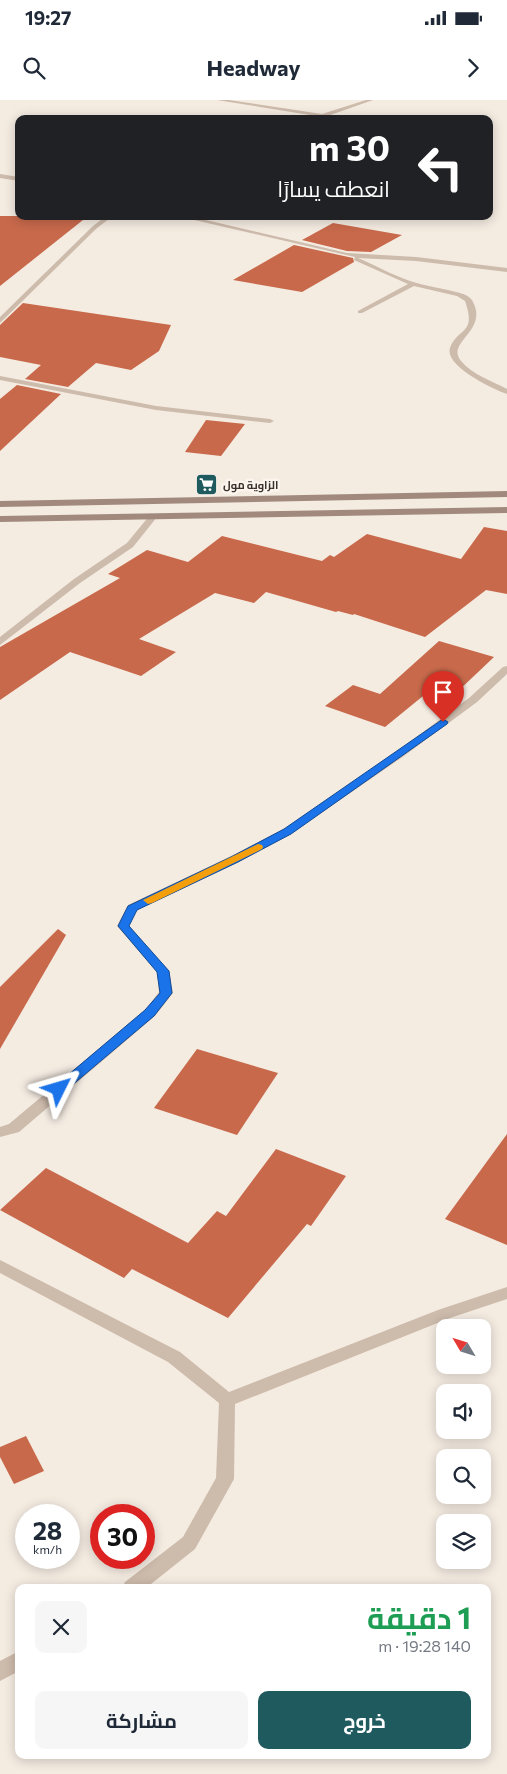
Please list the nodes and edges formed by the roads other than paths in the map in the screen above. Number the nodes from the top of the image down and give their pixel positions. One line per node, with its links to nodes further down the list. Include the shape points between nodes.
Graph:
1 (219, 100): 3 (street)
2 (371, 100): 4 (street)
3 (316, 115)
4 (326, 115)
5 (0, 176): 6 (street)
6 (15, 178)
7 (105, 220): 13 (street)
8 (197, 220): 9 (street)
9 (347, 255): 10 (street); 11 (street)
10 (507, 270)
11 (413, 284): 12 (street); 15 (street, via 468,300 473,325 454,344 453,352 466,368)
12 (360, 312)
13 (0, 321)
14 (0, 378): 16 (street, via 176,411)
15 (507, 392)
16 (270, 421)
17 (507, 494): 18 (main road)
18 (0, 504)
19 (507, 510): 20 (main road)
20 (152, 517): 21 (main road); 22 (street, via 130,545 77,581)
21 (0, 519)
22 (0, 642)
23 (507, 669): 24 (street, via 473,700 400,754 288,831 132,908 123,926 163,971 166,993 150,1013 14,1128)
24 (0, 1132)
25 (0, 1266): 27 (street, via 174,1357)
26 (507, 1293): 27 (street, via 444,1314)
27 (226, 1400): 28 (street, via 225,1479 190,1543)
28 (136, 1584)
29 (15, 1663): 30 (street)
30 (0, 1672)

